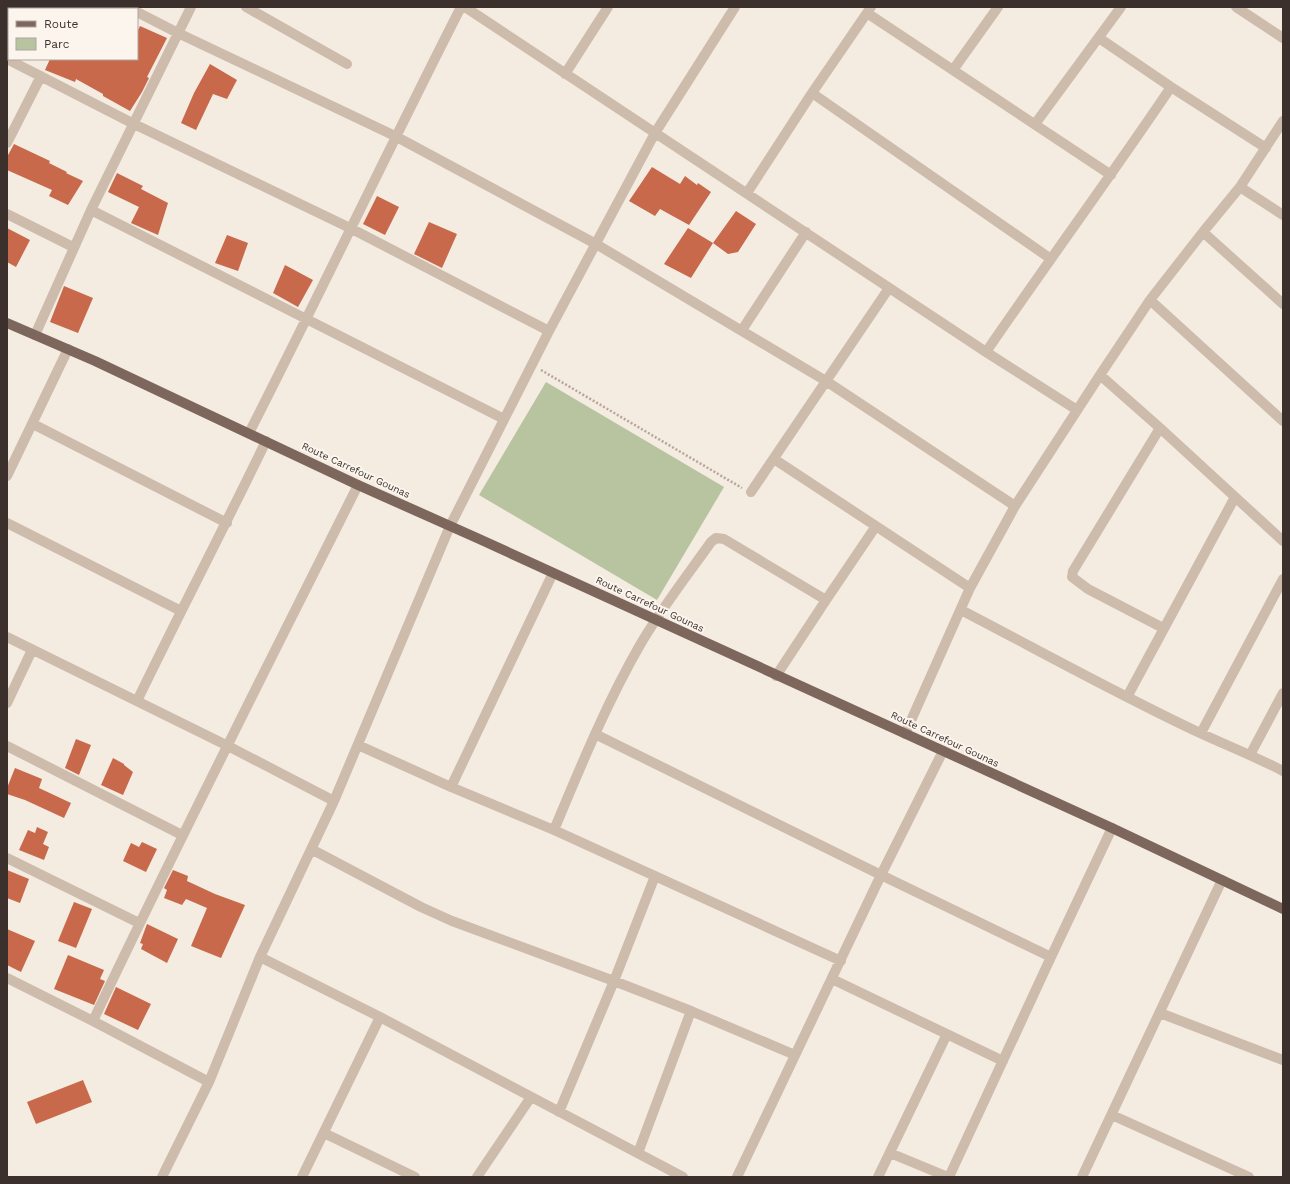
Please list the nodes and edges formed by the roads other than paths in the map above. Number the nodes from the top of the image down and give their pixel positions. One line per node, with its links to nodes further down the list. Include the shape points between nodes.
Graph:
1 (191, 7): 12 (street)
2 (246, 7): 16 (street)
3 (461, 7): 26 (street)
4 (465, 7): 18 (street)
5 (608, 7): 18 (street)
6 (736, 7): 25 (street)
7 (998, 7): 17 (street)
8 (1121, 7): 13 (street)
9 (1236, 7): 14 (street)
10 (869, 10): 17 (street); 21 (street)
11 (138, 13): 12 (street)
12 (178, 33): 23 (street); 26 (street)
13 (1099, 38): 20 (street); 24 (street)
14 (1283, 38)
15 (9, 60): 19 (street)
16 (347, 64)
17 (953, 70): 24 (street)
18 (565, 74): 25 (street)
19 (41, 76): 23 (street); 27 (street)
20 (1171, 87): 28 (street); 29 (street)
21 (812, 93): 31 (street); 40 (street)
22 (1283, 121): 28 (street)
23 (134, 124): 32 (street); 35 (street)
24 (1035, 124): 29 (street)
25 (655, 133): 31 (street); 38 (street)
26 (395, 136): 35 (street); 38 (street)
27 (7, 143)
28 (1266, 148): 30 (street)
29 (1111, 175): 40 (street)
30 (1240, 187): 34 (street); 37 (street)
31 (747, 193): 36 (street)
32 (91, 210): 39 (street); 44 (street)
33 (7, 214): 39 (street)
34 (1283, 215)
35 (350, 228): 44 (street); 47 (street)
36 (806, 232): 41 (street); 46 (street)
37 (1202, 232): 42 (street); 43 (street)
38 (596, 244): 46 (street); 47 (street)
39 (73, 247): 48 (street)
40 (1050, 259): 50 (street)
41 (889, 288): 50 (street); 52 (street)
42 (1150, 300): 51 (street); 55 (street)
43 (1283, 304)
44 (307, 320): 54 (street); 58 (street)
45 (7, 323): 48 (main road, Route Carrefour Gounas)
46 (742, 330): 52 (street)
47 (549, 331): 54 (street)
48 (35, 335): 49 (main road, Route Carrefour Gounas)
49 (68, 349): 56 (street); 58 (main road, Route Carrefour Gounas)
50 (986, 352): 53 (street)
51 (1100, 375): 53 (street); 57 (street)
52 (826, 382): 60 (street); 65 (street)
53 (1077, 410): 65 (street)
54 (504, 419): 68 (street)
55 (1283, 421)
56 (33, 424): 61 (street); 67 (street)
57 (1160, 428): 64 (street); 78 (street, via 1073,571 1072,577 1088,589)
58 (250, 433): 59 (main road, Route Carrefour Gounas)
59 (266, 441): 62 (main road, Route Carrefour Gounas); 67 (street)
60 (774, 459): 63 (street); 69 (street)
61 (7, 476)
62 (358, 485): 68 (main road, Route Carrefour Gounas); 91 (street)
63 (748, 492)
64 (1235, 497): 70 (street); 78 (street)
65 (1015, 506): 73 (street)
66 (7, 523): 76 (street)
67 (226, 523): 76 (street)
68 (450, 526): 71 (main road, Route Carrefour Gounas); 89 (street)
69 (876, 526): 73 (street); 74 (street)
70 (1283, 541)
71 (553, 573): 77 (main road, Route Carrefour Gounas); 95 (street)
72 (1283, 579): 86 (street)
73 (970, 588): 75 (street)
74 (826, 600): 77 (street, via 724,539 716,538); 81 (street)
75 (961, 610): 83 (street); 88 (street)
76 (181, 611): 84 (street)
77 (656, 620): 81 (main road, Route Carrefour Gounas); 87 (street)
78 (1163, 628): 83 (street)
79 (7, 637): 80 (street)
80 (32, 650): 84 (street); 85 (street)
81 (776, 676): 88 (main road, Route Carrefour Gounas)
82 (1283, 693): 93 (street)
83 (1127, 697): 86 (street)
84 (137, 701): 91 (street)
85 (7, 703)
86 (1201, 733): 93 (street)
87 (595, 734): 98 (street); 102 (street)
88 (905, 734): 92 (main road, Route Carrefour Gounas)
89 (358, 745): 95 (street); 96 (street)
90 (7, 746): 99 (street)
91 (228, 746): 96 (street); 99 (street)
92 (943, 752): 97 (main road, Route Carrefour Gounas); 102 (street)
93 (1250, 754): 94 (street)
94 (1283, 771)
95 (451, 787): 98 (street)
96 (334, 801): 100 (street)
97 (1112, 828): 104 (main road, Route Carrefour Gounas); 108 (street)
98 (554, 830): 103 (street)
99 (182, 835): 106 (street)
100 (311, 849): 107 (street); 112 (street, via 452,921)
101 (7, 858): 106 (street)
102 (881, 875): 108 (street); 109 (street)
103 (655, 876): 109 (street); 112 (street)
104 (1222, 880): 105 (main road, Route Carrefour Gounas); 114 (street)
105 (1283, 909)
106 (140, 923): 116 (street)
107 (260, 957): 115 (street); 121 (street)
108 (1051, 957): 120 (street)
109 (841, 961): 111 (street)
110 (7, 978): 116 (street)
111 (832, 980): 117 (street); 118 (street)
112 (614, 981): 113 (street); 123 (street)
113 (691, 1011): 118 (street); 126 (street)
114 (1160, 1013): 119 (street); 124 (street)
115 (380, 1017): 122 (street); 125 (street)
116 (93, 1020): 121 (street)
117 (947, 1034): 120 (street); 127 (street)
118 (795, 1055): 133 (street)
119 (1283, 1060)
120 (1003, 1061): 135 (street)
121 (209, 1082): 128 (street)
122 (531, 1097): 123 (street); 131 (street)
123 (559, 1112): 126 (street)
124 (1112, 1115): 136 (street); 137 (street)
125 (324, 1133): 129 (street); 130 (street)
126 (638, 1153): 132 (street)
127 (890, 1153): 134 (street); 135 (street)
128 (162, 1177)
129 (302, 1177)
130 (415, 1177)
131 (477, 1177)
132 (683, 1177)
133 (737, 1177)
134 (878, 1177)
135 (948, 1177)
136 (1082, 1177)
137 (1249, 1177)

